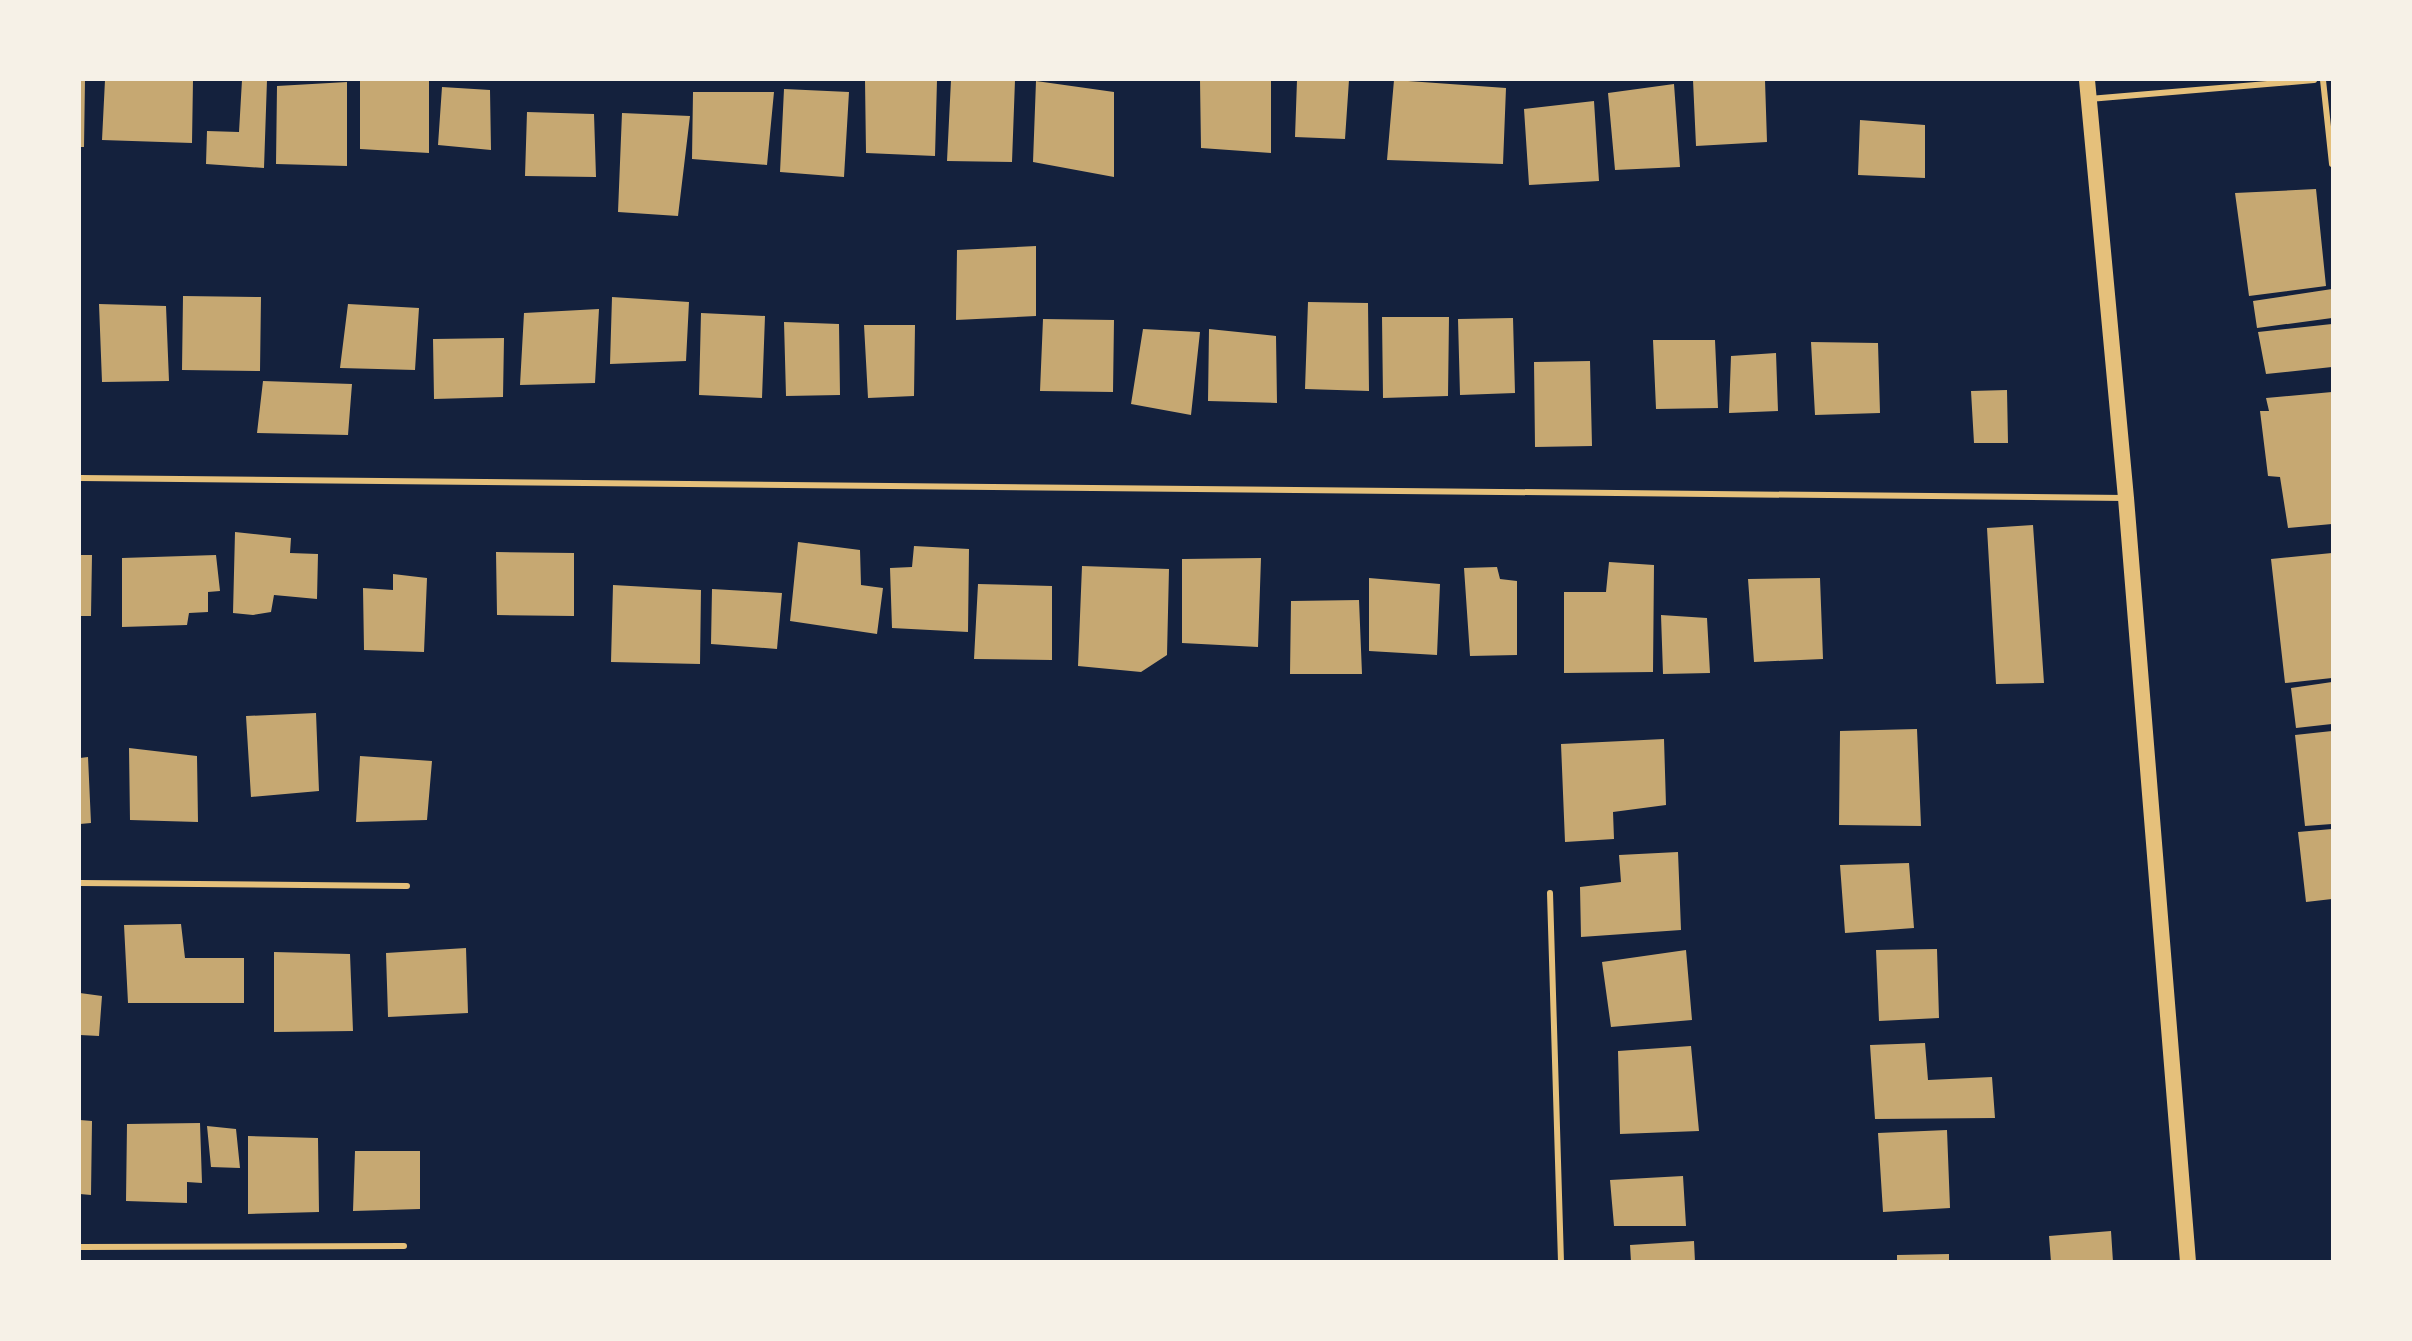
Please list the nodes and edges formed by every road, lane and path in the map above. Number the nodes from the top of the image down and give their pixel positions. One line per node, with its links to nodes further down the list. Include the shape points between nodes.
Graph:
1 (2087, 80): 4 (highway)
2 (2314, 80): 4 (street)
3 (2323, 80): 5 (street)
4 (2089, 99): 7 (highway)
5 (2332, 164)
6 (80, 478): 7 (street)
7 (2126, 498): 14 (highway)
8 (80, 883): 9 (street)
9 (407, 885)
10 (1550, 893): 13 (street)
11 (404, 1246): 12 (street)
12 (80, 1248)
13 (1561, 1262)
14 (2188, 1262)

